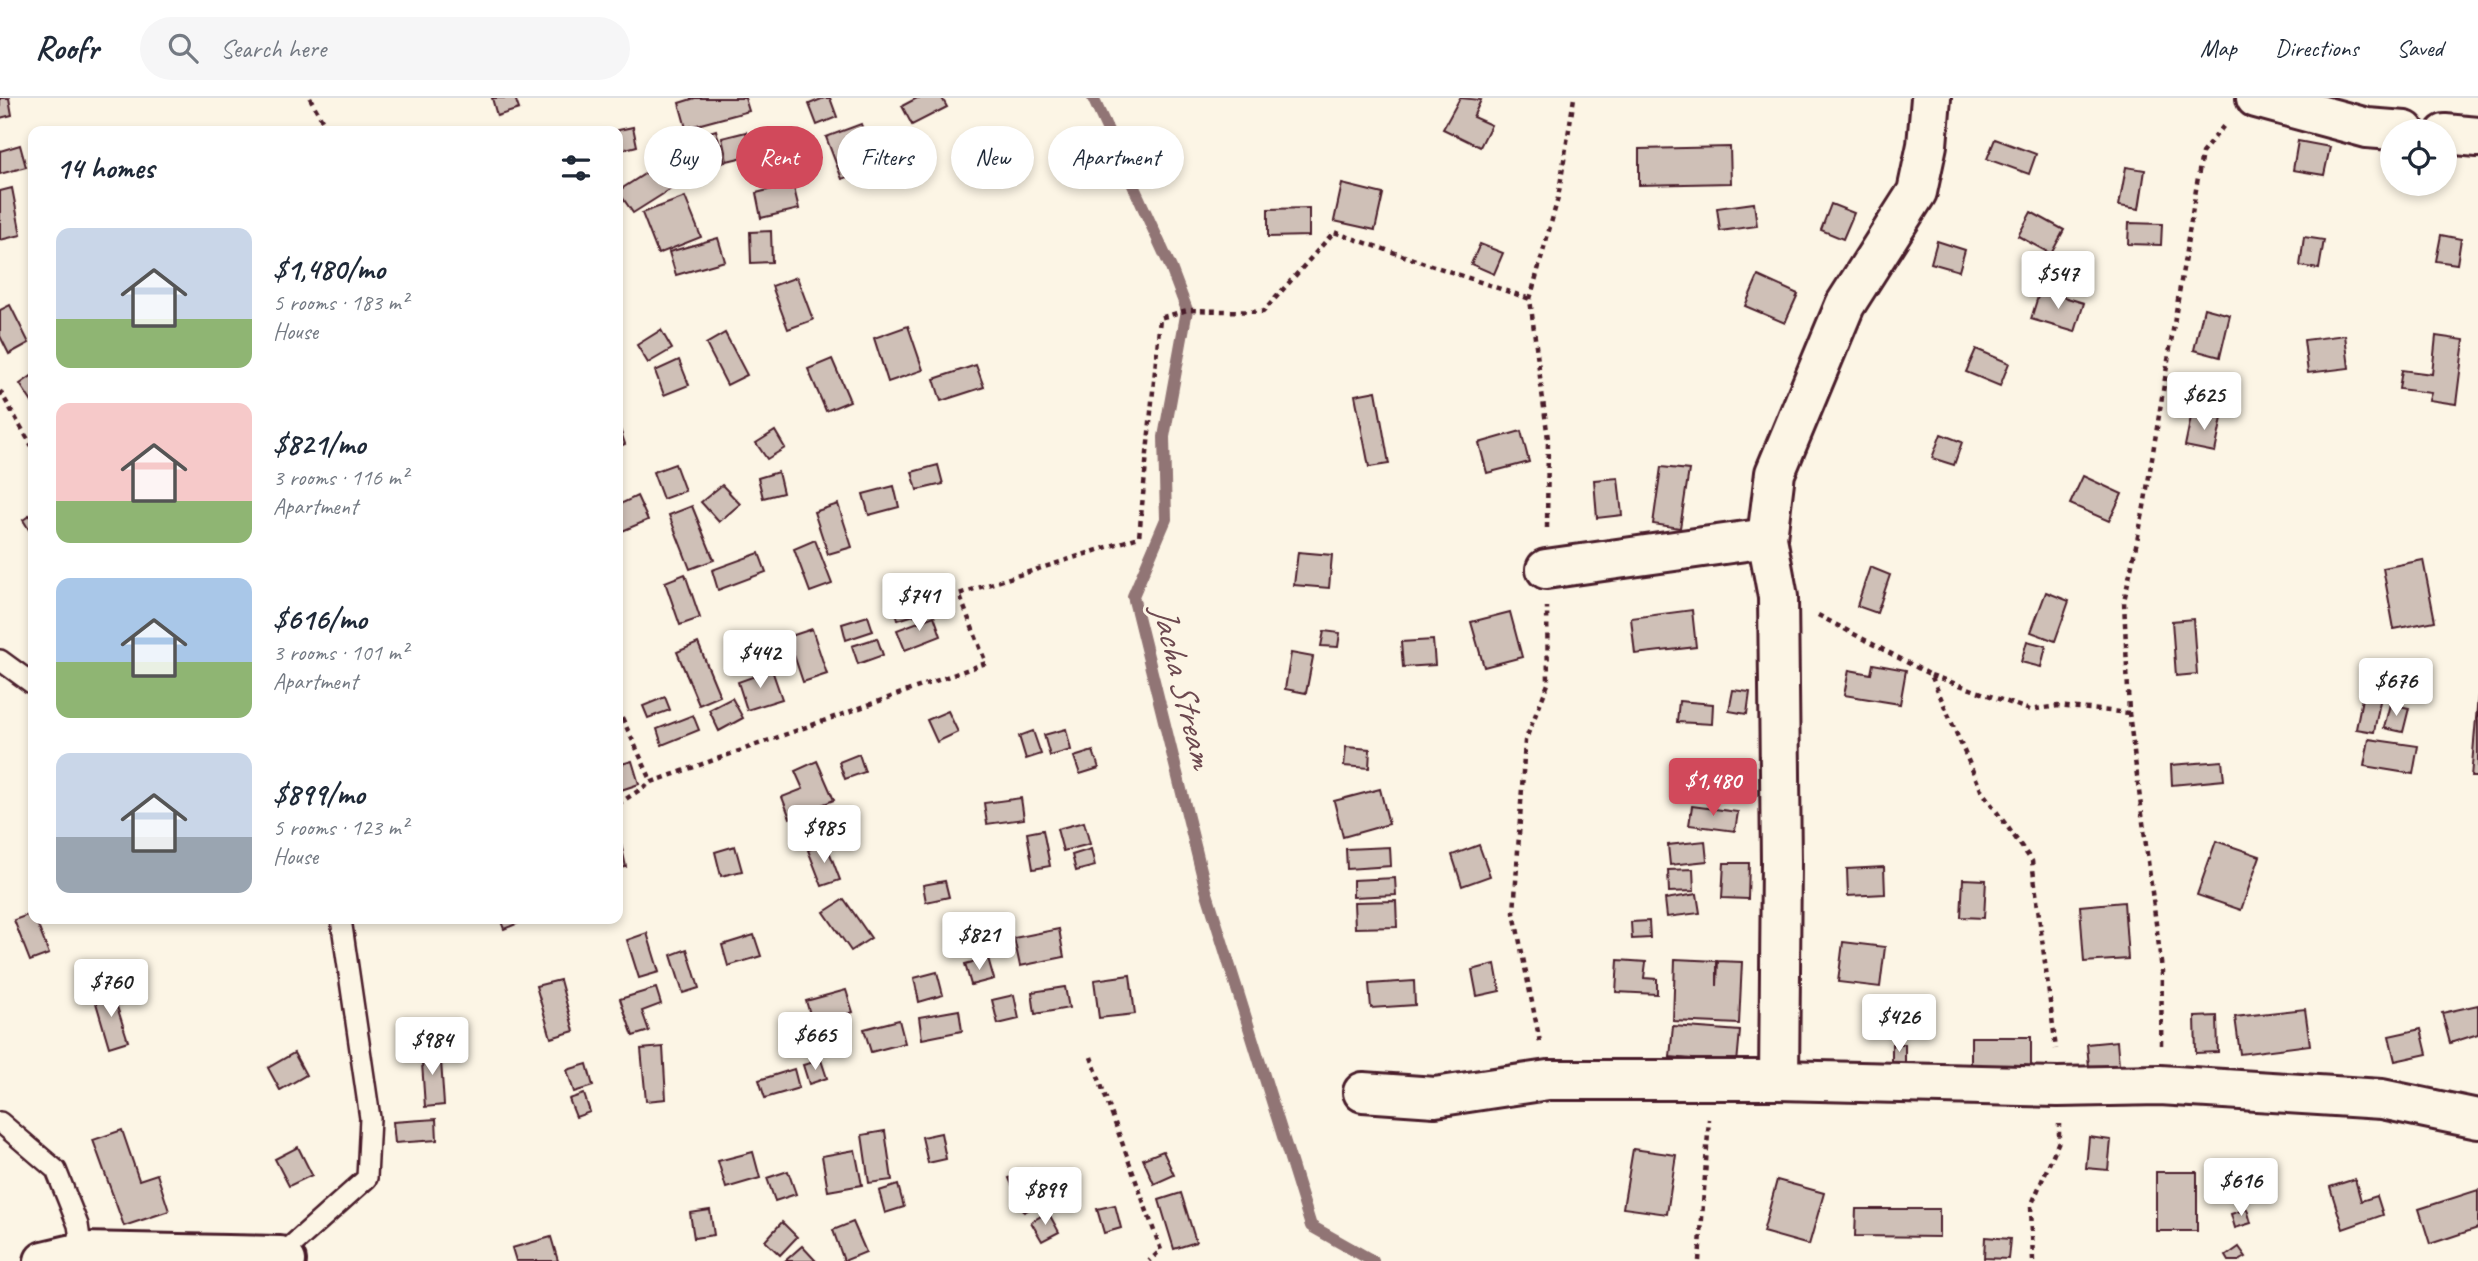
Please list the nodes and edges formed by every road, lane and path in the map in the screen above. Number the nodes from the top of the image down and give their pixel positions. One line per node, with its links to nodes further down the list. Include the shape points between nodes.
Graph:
1 (310, 98): 4 (path)
2 (1931, 98): 11 (street, via 1917,192 1845,305 1776,473)
3 (2244, 107): 5 (street); 17 (path, via 2202,153 2143,513 2124,601)
4 (325, 126)
5 (2380, 129)
6 (2457, 135): 7 (street)
7 (2478, 137)
8 (1530, 299): 19 (path, via 1334,232 1263,312 1187,310 1160,318 1139,537 959,594 986,663)
9 (0, 391): 10 (path)
10 (28, 439)
11 (1766, 538): 12 (street); 13 (street)
12 (1546, 569)
13 (1778, 597): 15 (path); 24 (street)
14 (0, 660): 16 (lane)
15 (1931, 675): 17 (path, via 2030,710 2058,706); 26 (path, via 1981,790 2032,861 2055,1028)
16 (28, 680)
17 (2129, 713): 25 (path, via 2162,970)
18 (623, 720): 19 (path)
19 (652, 782): 20 (path)
20 (623, 801)
21 (342, 924): 31 (lane, via 370,1118 367,1178)
22 (1091, 1057): 33 (path, via 1161,1250)
23 (1711, 1080): 24 (street); 27 (street, via 1548,1080 1435,1097); 34 (path)
24 (1779, 1080): 26 (street)
25 (2160, 1085): 26 (street); 28 (street, via 2382,1098)
26 (2058, 1087): 35 (path, via 2059,1141 2031,1206)
27 (1363, 1092)
28 (2478, 1119)
29 (0, 1122): 30 (lane, via 56,1170 78,1225)
30 (82, 1252): 31 (street); 32 (street)
31 (283, 1258)
32 (44, 1261)
33 (1150, 1261)
34 (1699, 1261)
35 (2033, 1261)

